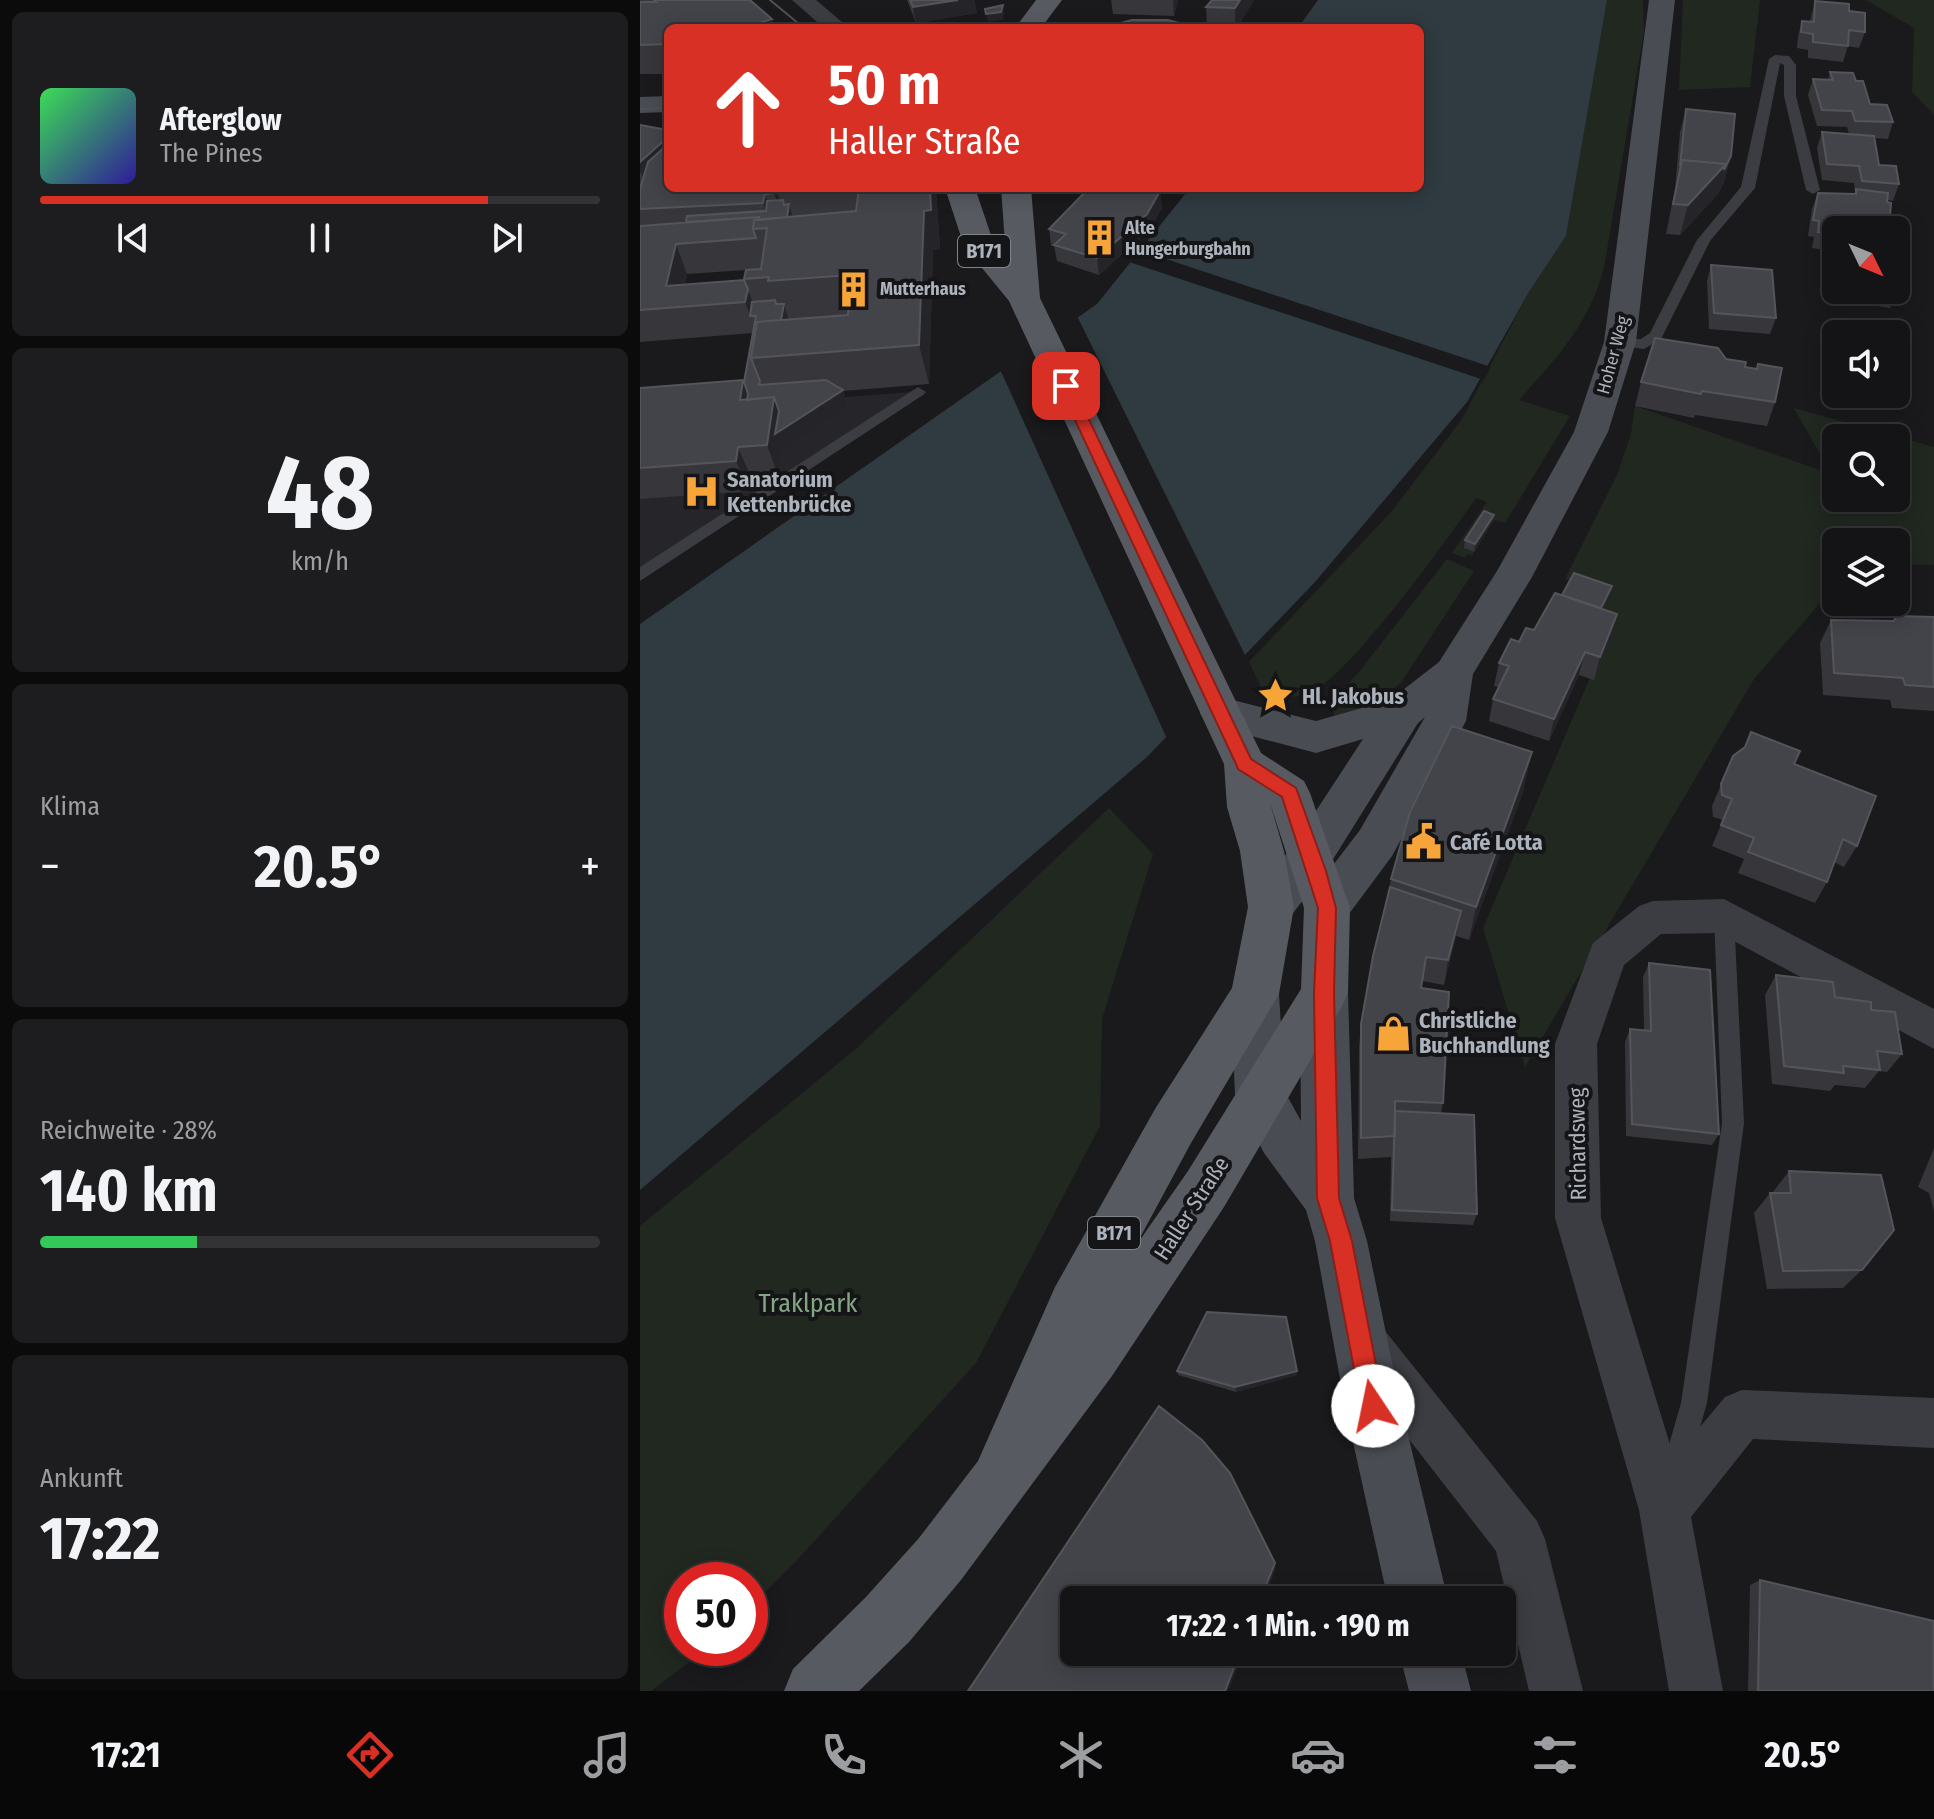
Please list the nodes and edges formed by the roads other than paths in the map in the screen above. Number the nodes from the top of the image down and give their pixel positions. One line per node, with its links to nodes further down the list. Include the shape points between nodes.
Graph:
1 (803, 0): 4 (street)
2 (1049, 0): 5 (main road); 6 (main road)
3 (1662, 0): 13 (street, Hoher Weg)
4 (833, 24)
5 (1031, 24)
6 (1054, 24)
7 (664, 104): 8 (street)
8 (640, 105)
9 (1813, 190): 13 (lane, via 1790,96 1790,65 1775,59 1748,188 1704,240 1656,336 1644,344)
10 (961, 192): 12 (main road, B171, via 979,246)
11 (1016, 192): 12 (main road, B171)
12 (1024, 298): 18 (main road, B171)
13 (1620, 342): 16 (street, Hoher Weg, via 1584,444 1513,577)
14 (918, 392): 15 (lane)
15 (640, 575)
16 (1453, 673): 17 (street, Hoher Weg); 22 (street, Hoher Weg, via 1445,721 1376,843)
17 (1403, 712): 18 (street, via 1316,737); 20 (street, Hoher Weg)
18 (1221, 713): 19 (main road, Haller Straße / B171)
19 (1245, 764): 20 (main road, via 1289,793); 21 (main road, Haller Straße / B171)
20 (1311, 856): 21 (street, Hoher Weg); 22 (main road)
21 (1271, 907): 22 (main road); 25 (main road, Haller Straße / B171)
22 (1327, 908): 24 (main road)
23 (1724, 916): 26 (street); 32 (lane, via 1733,1123 1694,1403); 32 (street, Richardsweg, via 1653,918 1607,955 1576,1044 1578,1218)
24 (1324, 993): 27 (main road, Haller Straße / B171); 28 (street)
25 (1255, 994): 27 (street); 31 (main road, Haller Straße / B171, via 1173,1126 1074,1306)
26 (1934, 1030)
27 (1260, 1095): 28 (street, via 1282,1136); 31 (main road, Haller Straße / B171, via 1178,1231)
28 (1328, 1198): 29 (street)
29 (1359, 1335): 33 (street); 37 (street, via 1519,1539)
30 (1934, 1423): 32 (street, via 1742,1414)
31 (997, 1484): 35 (main road, Haller Straße / B171, via 940,1559)
32 (1664, 1510): 38 (street, Richardsweg)
33 (1415, 1586)
34 (1434, 1666): 36 (street)
35 (815, 1691)
36 (1440, 1691)
37 (1556, 1691)
38 (1696, 1691)

